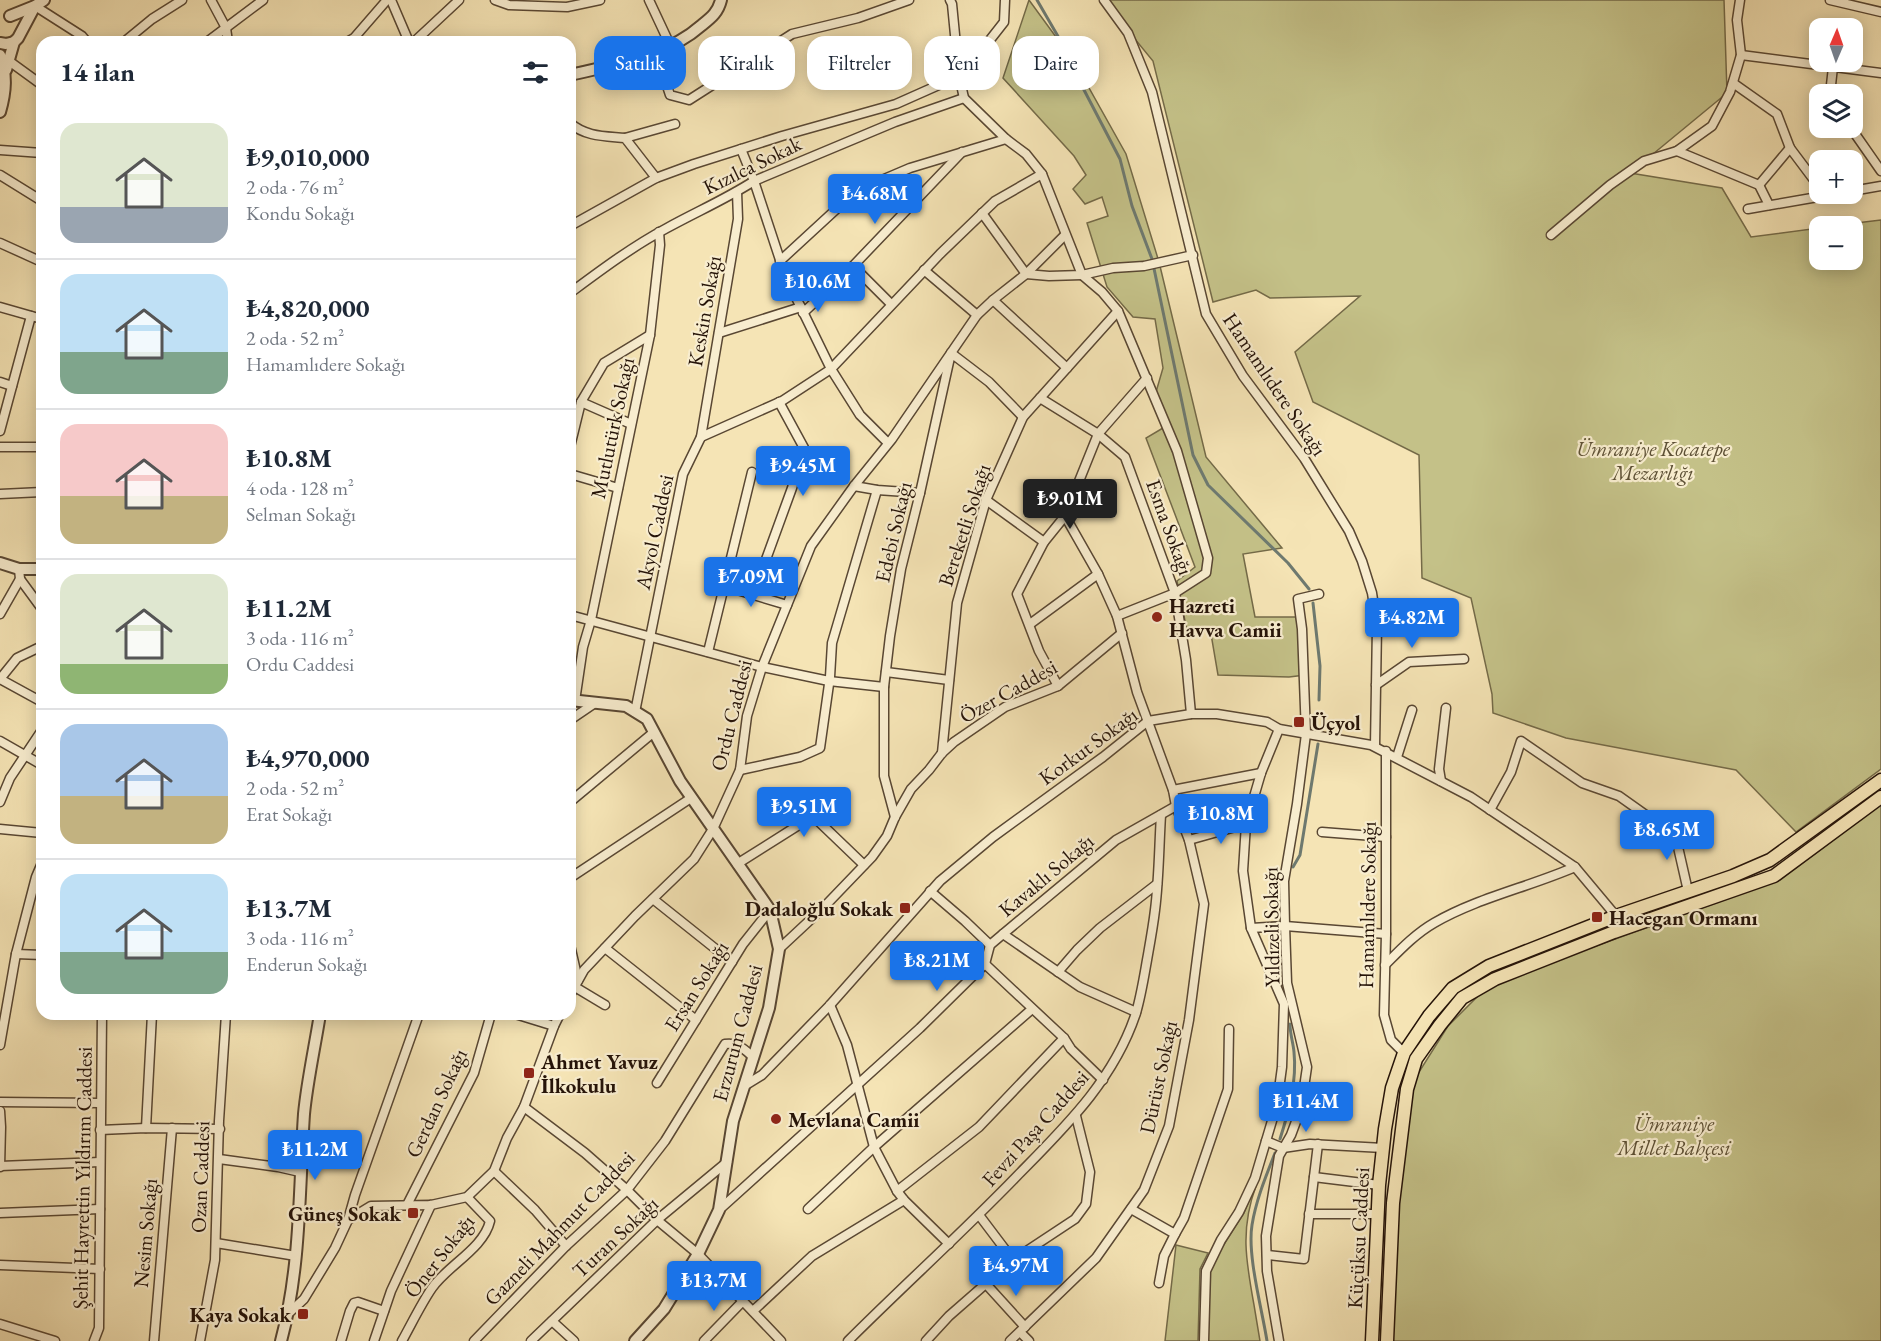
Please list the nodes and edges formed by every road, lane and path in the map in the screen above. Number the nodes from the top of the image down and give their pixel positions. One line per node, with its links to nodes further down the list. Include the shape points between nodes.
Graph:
1 (182, 0): 21 (street)
2 (211, 0): 19 (street)
3 (263, 0): 19 (street)
4 (389, 0): 24 (street); 25 (street)
5 (459, 0): 26 (street)
6 (495, 0): 7 (street, via 509,5 567,7)
7 (600, 0)
8 (649, 0): 27 (street)
9 (721, 0): 31 (street, via 718,11)
10 (909, 0): 42 (street, via 858,18 792,34 689,99 670,94)
11 (950, 0): 28 (street)
12 (1005, 0): 29 (street, via 1004,22)
13 (1104, 0): 78 (street, Hamamlıdere Sokağı, via 1128,33 1152,92)
14 (1740, 0): 33 (street, via 1737,20)
15 (1830, 0): 17 (street)
16 (39, 3): 18 (street); 20 (street); 30 (street)
17 (1881, 12)
18 (4, 15): 30 (street, via 20,25)
19 (226, 28): 22 (street); 23 (street)
20 (82, 36)
21 (131, 36)
22 (215, 36)
23 (227, 36)
24 (356, 36)
25 (406, 36)
26 (420, 36)
27 (666, 36)
28 (955, 36)
29 (993, 36)
30 (17, 38): 32 (street); 35 (street)
31 (686, 39)
32 (0, 43)
33 (1741, 55): 34 (street); 41 (street)
34 (1809, 64)
35 (4, 69): 40 (street); 46 (street)
36 (594, 69): 39 (street)
37 (1863, 71): 38 (street)
38 (1881, 73)
39 (576, 74)
40 (36, 82)
41 (1733, 83): 52 (street, via 1777,114); 55 (street, via 1712,126)
42 (669, 90)
43 (928, 90): 53 (street, via 896,104)
44 (962, 90): 45 (street)
45 (964, 98): 51 (street); 63 (street, Kızılca Sokak)
46 (0, 112)
47 (675, 124): 49 (street)
48 (576, 128): 49 (street, via 591,135)
49 (625, 138): 62 (street)
50 (1858, 138): 58 (street)
51 (1006, 139): 56 (street); 60 (street, via 1026,154)
52 (1790, 148): 59 (street); 64 (street)
53 (741, 149): 62 (street); 63 (street)
54 (0, 150): 57 (street)
55 (1677, 151): 64 (street); 76 (street, via 1644,161)
56 (963, 152): 80 (street, via 910,168 856,191); 81 (street)
57 (36, 153)
58 (1881, 171)
59 (1809, 173)
60 (1042, 174): 72 (street); 75 (street)
61 (0, 175): 69 (street)
62 (656, 178): 73 (street)
63 (754, 181): 67 (street, Kızılca Sokak); 80 (street)
64 (1759, 185): 70 (street)
65 (1881, 186): 66 (street)
66 (1863, 189)
67 (737, 192): 74 (street, Kızılca Sokak); 94 (street, Keskin Sokağı, via 738,219)
68 (1809, 195): 70 (street)
69 (36, 197)
70 (1769, 205): 71 (street)
71 (1748, 209)
72 (982, 213): 82 (street); 83 (street)
73 (576, 223)
74 (660, 232): 85 (street, Kızılca Sokak); 95 (street, Mutlutürk Sokağı)
75 (1065, 235): 83 (street, Ordu Caddesi); 84 (street)
76 (1551, 235)
77 (0, 243): 79 (street)
78 (1192, 255): 84 (street); 152 (street, Hamamlıdere Sokağı, via 1206,315 1243,376 1304,458 1349,531 1362,561 1377,626)
79 (36, 259)
80 (780, 261): 89 (street)
81 (853, 266): 87 (street); 89 (street)
82 (924, 270): 87 (street); 91 (street)
83 (1026, 274): 84 (street); 86 (street, Ordu Caddesi)
84 (1082, 275): 90 (street)
85 (576, 288)
86 (993, 300): 91 (street, Ordu Caddesi); 97 (street)
87 (891, 304): 98 (street)
88 (0, 307): 92 (street)
89 (802, 310): 94 (street); 98 (street)
90 (1118, 311): 97 (street, Bereketli Sokağı); 99 (street)
91 (977, 315): 96 (street, Ordu Caddesi)
92 (30, 316): 93 (street); 101 (street)
93 (36, 318)
94 (719, 333): 110 (street, Keskin Sokağı)
95 (650, 335): 103 (street, via 604,363); 107 (street, Mutlutürk Sokağı)
96 (951, 353): 105 (street, via 989,381); 111 (street, Ordu Caddesi); 120 (street, Edebi Sokağı)
97 (1066, 368): 102 (street, Bereketli Sokağı)
98 (831, 369): 104 (street); 111 (street, via 860,415)
99 (1147, 378): 109 (street); 130 (street, via 1177,451 1208,558 1206,573)
100 (0, 382): 101 (street)
101 (12, 386): 108 (street)
102 (1040, 398): 105 (street, Bereketli Sokağı); 109 (street, Esma Sokağı)
103 (580, 402): 106 (street); 107 (street)
104 (779, 402): 110 (street); 132 (street, via 804,448)
105 (1023, 417): 122 (street, Bereketli Sokağı)
106 (576, 420)
107 (632, 424): 117 (street, Mutlutürk Sokağı)
108 (0, 430)
109 (1098, 434): 123 (street); 130 (street, Esma Sokağı, via 1125,457)
110 (702, 437): 141 (street, Akyol Caddesi, via 683,474)
111 (888, 443): 116 (street, Ordu Caddesi)
112 (0, 447): 113 (street)
113 (36, 447)
114 (752, 472): 129 (street)
115 (576, 476): 117 (street)
116 (854, 486): 118 (street); 134 (street, Ordu Caddesi, via 811,546)
117 (618, 488): 138 (street, Mutlutürk Sokağı)
118 (877, 490): 120 (street); 149 (street, via 832,643)
119 (36, 492): 121 (street)
120 (921, 493): 146 (street, Edebi Sokağı, via 901,569)
121 (0, 494)
122 (986, 500): 124 (street); 148 (street, Bereketli Sokağı, via 957,603)
123 (1065, 516): 124 (street); 128 (street, Dürüst Sokağı)
124 (1044, 542): 139 (street, via 1017,594)
125 (0, 563): 127 (street)
126 (36, 570): 127 (street)
127 (20, 574): 133 (street); 135 (street)
128 (1098, 574): 137 (street, Dürüst Sokağı); 139 (street)
129 (724, 586): 132 (street); 143 (street)
130 (1175, 594): 137 (street); 160 (street, Esma Sokağı)
131 (1319, 594): 165 (street, Yıldızeli Sokağı, via 1298,599)
132 (753, 595): 134 (street)
133 (36, 599)
134 (787, 605): 145 (street, Ordu Caddesi)
135 (0, 614)
136 (576, 616): 138 (street)
137 (1117, 616): 140 (street, Dürüst Sokağı)
138 (591, 620): 141 (street); 150 (street, Mutlutürk Sokağı)
139 (1030, 624): 151 (street)
140 (1122, 633): 151 (street, Özer Caddesi); 162 (street, Dürüst Sokağı)
141 (650, 636): 143 (street); 159 (street, Akyol Caddesi)
142 (36, 649): 147 (street, via 17,658)
143 (708, 652): 145 (street)
144 (1464, 659): 152 (street, via 1409,662)
145 (762, 667): 149 (street); 174 (street, Ordu Caddesi, via 747,716)
146 (886, 672): 148 (street); 153 (street, Edebi Sokağı)
147 (0, 679): 154 (street)
148 (949, 680): 170 (street, Bereketli Sokağı)
149 (829, 681): 153 (street); 174 (street, via 820,748)
150 (576, 686)
151 (1058, 686): 170 (street, Özer Caddesi, via 1005,707)
152 (1376, 686): 168 (street, Hamamlıdere Sokağı)
153 (884, 687): 188 (street, Edebi Sokağı, via 884,776)
154 (36, 699)
155 (576, 701): 156 (street)
156 (595, 703): 159 (street, via 626,706); 161 (street)
157 (1446, 708): 177 (street)
158 (1412, 710): 172 (street)
159 (635, 712): 164 (street, Erzurum Caddesi, via 647,719)
160 (1191, 714): 162 (street, Korkut Sokağı); 163 (street, Korkut Sokağı, via 1267,722)
161 (576, 716)
162 (1148, 721): 178 (street, Dürüst Sokağı); 202 (street, Korkut Sokağı, via 993,837)
163 (1279, 729): 165 (street, Korkut Sokağı); 175 (street)
164 (654, 732): 179 (street); 181 (street, Erzurum Caddesi)
165 (1306, 735): 168 (street, Korkut Sokağı); 207 (street, Yıldızeli Sokağı, via 1284,881)
166 (36, 739): 171 (street)
167 (0, 741): 171 (street)
168 (1375, 746): 169 (street, Korkut Sokağı)
169 (1386, 751): 172 (street, Korkut Sokağı); 194 (street, Hamamlıdere Sokağı)
170 (942, 753): 188 (street, Özer Caddesi, via 911,789)
171 (25, 755): 173 (street); 182 (street)
172 (1397, 757): 177 (street, Korkut Sokağı)
173 (36, 761)
174 (740, 770): 191 (street, Ordu Caddesi)
175 (1261, 774): 178 (street); 189 (street)
176 (1881, 780): 203 (main road, Küçüksu Caddesi, via 1770,860)
177 (1441, 781): 185 (street, Korkut Sokağı)
178 (1173, 790): 183 (street, Dürüst Sokağı)
179 (576, 797)
180 (1881, 797): 209 (main road, Küçüksu Caddesi, via 1774,876)
181 (692, 798): 191 (street, Erzurum Caddesi); 199 (street)
182 (0, 802)
183 (1176, 806): 186 (street, Kavaklı Sokağı); 195 (street, Dürüst Sokağı)
184 (829, 808): 187 (street)
185 (1490, 810): 198 (street, Korkut Sokağı); 203 (street, via 1511,772 1521,741 1582,783 1619,796 1650,818 1673,825)
186 (1161, 815): 201 (street, Fevzi Paşa Caddesi); 210 (street, Kavaklı Sokağı, via 1116,840)
187 (813, 816): 196 (street); 197 (street)
188 (895, 817): 197 (street, Özer Caddesi, via 887,836)
189 (1246, 824): 195 (street); 208 (street, via 1243,871)
190 (0, 829): 192 (street)
191 (713, 829): 196 (street, Erzurum Caddesi); 204 (street, Ordu Caddesi, via 694,859)
192 (36, 832)
193 (1322, 832): 194 (street)
194 (1386, 837): 211 (street, Hamamlıdere Sokağı)
195 (1189, 840): 276 (street, Dürüst Sokağı, via 1204,904 1189,1020 1169,1126 1144,1190)
196 (738, 864): 205 (street, Erzurum Caddesi)
197 (864, 866): 214 (street, Özer Caddesi)
198 (1575, 867): 206 (street, Korkut Sokağı); 219 (street, via 1434,923)
199 (576, 874)
200 (36, 878): 215 (street)
201 (1157, 884): 220 (street, via 1100,928); 225 (street, Fevzi Paşa Caddesi)
202 (930, 891): 212 (street); 223 (street, Korkut Sokağı)
203 (1688, 891): 206 (main road, Küçüksu Caddesi)
204 (653, 899): 213 (street, Ordu Caddesi); 217 (street)
205 (770, 910): 214 (street, Erzurum Caddesi); 217 (street, Ersan Sokağı)
206 (1616, 916): 209 (main road); 239 (main road, Küçüksu Caddesi, via 1489,966 1453,988)
207 (1285, 926): 208 (street); 211 (street); 258 (street, Yıldızeli Sokağı, via 1287,983 1306,1067 1301,1107 1291,1136)
208 (1251, 928): 255 (street, via 1284,1004 1282,1067)
209 (1623, 928): 324 (main road, Küçüksu Caddesi, via 1495,979 1462,998 1416,1059 1407,1089 1393,1203)
210 (1003, 934): 212 (street, Kavaklı Sokağı); 220 (street)
211 (1386, 934): 219 (street, Hamamlıdere Sokağı)
212 (990, 945): 218 (street, Kavaklı Sokağı)
213 (605, 948): 221 (street, Ordu Caddesi); 234 (street)
214 (779, 949): 240 (street, Erzurum Caddesi, via 769,1008)
215 (16, 954): 216 (street); 238 (street)
216 (36, 954)
217 (732, 962): 234 (street, Ersan Sokağı)
218 (985, 964): 224 (street); 243 (street)
219 (1385, 965): 239 (street, Hamamlıdere Sokağı, via 1384,1015 1390,1040)
220 (1058, 972): 225 (street, via 1080,987)
221 (576, 983): 222 (street)
222 (605, 1005)
223 (830, 1005): 243 (street); 244 (street, Korkut Sokağı, via 762,1075)
224 (1032, 1009): 237 (street); 257 (street)
225 (1136, 1012): 241 (street, Fevzi Paşa Caddesi)
226 (102, 1020): 246 (street, Şehit Hayrettin Yıldırım Caddesi)
227 (152, 1020): 251 (street)
228 (225, 1020): 253 (street, Ozan Caddesi)
229 (319, 1020): 265 (street)
230 (417, 1020): 282 (street)
231 (489, 1020): 272 (street, Gerdan Sokağı, via 474,1073)
232 (534, 1020): 235 (street)
233 (557, 1020): 235 (street)
234 (696, 1020): 242 (street, Ersan Sokağı)
235 (554, 1026): 247 (street)
236 (1229, 1029): 284 (street, via 1228,1089)
237 (1064, 1038): 241 (street); 269 (street, via 979,1127)
238 (0, 1045)
239 (1404, 1053): 259 (main road, Küçüksu Caddesi, via 1392,1088)
240 (753, 1057): 244 (street, Erzurum Caddesi); 268 (street, Gazneli Mahmut Caddesi, via 741,1046 725,1044 665,1141)
241 (1103, 1080): 249 (street, Fevzi Paşa Caddesi)
242 (657, 1083)
243 (858, 1084): 257 (street); 277 (street)
244 (744, 1086): 262 (street, Erzurum Caddesi, via 733,1121)
245 (0, 1102): 246 (street)
246 (100, 1103): 254 (street, Şehit Hayrettin Yıldırım Caddesi)
247 (524, 1107): 264 (street); 268 (street)
248 (0, 1111): 250 (street)
249 (1076, 1116): 281 (street, Fevzi Paşa Caddesi); 291 (street, via 1090,1172 1086,1204 1075,1219)
250 (1, 1127): 263 (street)
251 (146, 1128): 252 (street); 254 (street)
252 (172, 1128): 253 (street); 307 (street, Nesim Sokağı)
253 (220, 1129): 260 (street, Ozan Caddesi)
254 (100, 1130): 261 (street, Şehit Hayrettin Yıldırım Caddesi)
255 (1266, 1141): 258 (street); 321 (street, via 1247,1197 1206,1271)
256 (1318, 1144): 258 (street); 259 (street); 266 (street)
257 (874, 1147): 269 (street); 275 (street)
258 (1282, 1148): 289 (street, Yıldızeli Sokağı, via 1266,1236)
259 (1383, 1148): 267 (main road, Küçüksu Caddesi)
260 (219, 1159): 265 (street); 285 (street, Ozan Caddesi)
261 (99, 1162): 263 (street); 274 (street, Şehit Hayrettin Yıldırım Caddesi)
262 (727, 1162): 277 (street, Erzurum Caddesi); 283 (street, Turan Sokağı)
263 (0, 1166)
264 (494, 1171): 270 (street); 287 (street, via 535,1209)
265 (300, 1172): 290 (street)
266 (1314, 1177): 267 (street); 279 (street)
267 (1379, 1185): 280 (main road, Küçüksu Caddesi)
268 (627, 1190): 283 (street); 287 (street, Gazneli Mahmut Caddesi)
269 (897, 1191): 271 (street)
270 (467, 1197): 273 (street); 312 (street, Öner Sokağı, via 490,1221 488,1229 433,1286)
271 (904, 1200): 286 (street); 298 (street, via 812,1256)
272 (407, 1205): 273 (street); 282 (street, via 371,1206)
273 (431, 1205): 297 (street)
274 (99, 1209): 278 (street); 293 (street, Şehit Hayrettin Yıldırım Caddesi)
275 (808, 1209)
276 (1131, 1209): 284 (street); 302 (street, Dürüst Sokağı, via 1096,1258)
277 (719, 1210): 288 (street, Erzurum Caddesi)
278 (0, 1213)
279 (1309, 1214): 280 (street); 289 (street, via 1304,1260)
280 (1378, 1214): 323 (main road, Küçüksu Caddesi)
281 (979, 1215): 286 (street, Fevzi Paşa Caddesi); 291 (street)
282 (348, 1220): 299 (street, via 304,1299)
283 (657, 1220): 288 (street); 300 (street, Turan Sokağı)
284 (1175, 1234): 294 (street, via 1164,1256)
285 (216, 1243): 290 (street); 308 (street, Ozan Caddesi)
286 (949, 1244): 318 (street, Fevzi Paşa Caddesi)
287 (566, 1246): 313 (street, Gazneli Mahmut Caddesi)
288 (698, 1254): 296 (street); 316 (street, Erzurum Caddesi, via 664,1308)
289 (1267, 1255): 322 (street, Yıldızeli Sokağı)
290 (296, 1256): 299 (street)
291 (1013, 1260): 295 (street)
292 (0, 1265): 293 (street)
293 (100, 1269): 306 (street, Şehit Hayrettin Yıldırım Caddesi, via 99,1328)
294 (1159, 1283)
295 (986, 1284): 302 (street); 304 (street)
296 (743, 1301): 298 (street); 317 (street)
297 (384, 1311): 310 (street, via 354,1304); 311 (street)
298 (753, 1311): 303 (street)
299 (289, 1313): 309 (street)
300 (552, 1321): 314 (street, Turan Sokağı); 315 (street)
301 (0, 1324): 305 (street)
302 (1023, 1330): 319 (street, Dürüst Sokağı); 320 (street)
303 (776, 1339)
304 (927, 1340)
305 (55, 1341)
306 (94, 1341)
307 (154, 1341)
308 (200, 1341)
309 (281, 1341)
310 (340, 1341)
311 (374, 1341)
312 (402, 1341)
313 (474, 1341)
314 (531, 1341)
315 (574, 1341)
316 (635, 1341)
317 (704, 1341)
318 (848, 1341)
319 (1010, 1341)
320 (1029, 1341)
321 (1204, 1341)
322 (1279, 1341)
323 (1372, 1341)
324 (1387, 1341)

